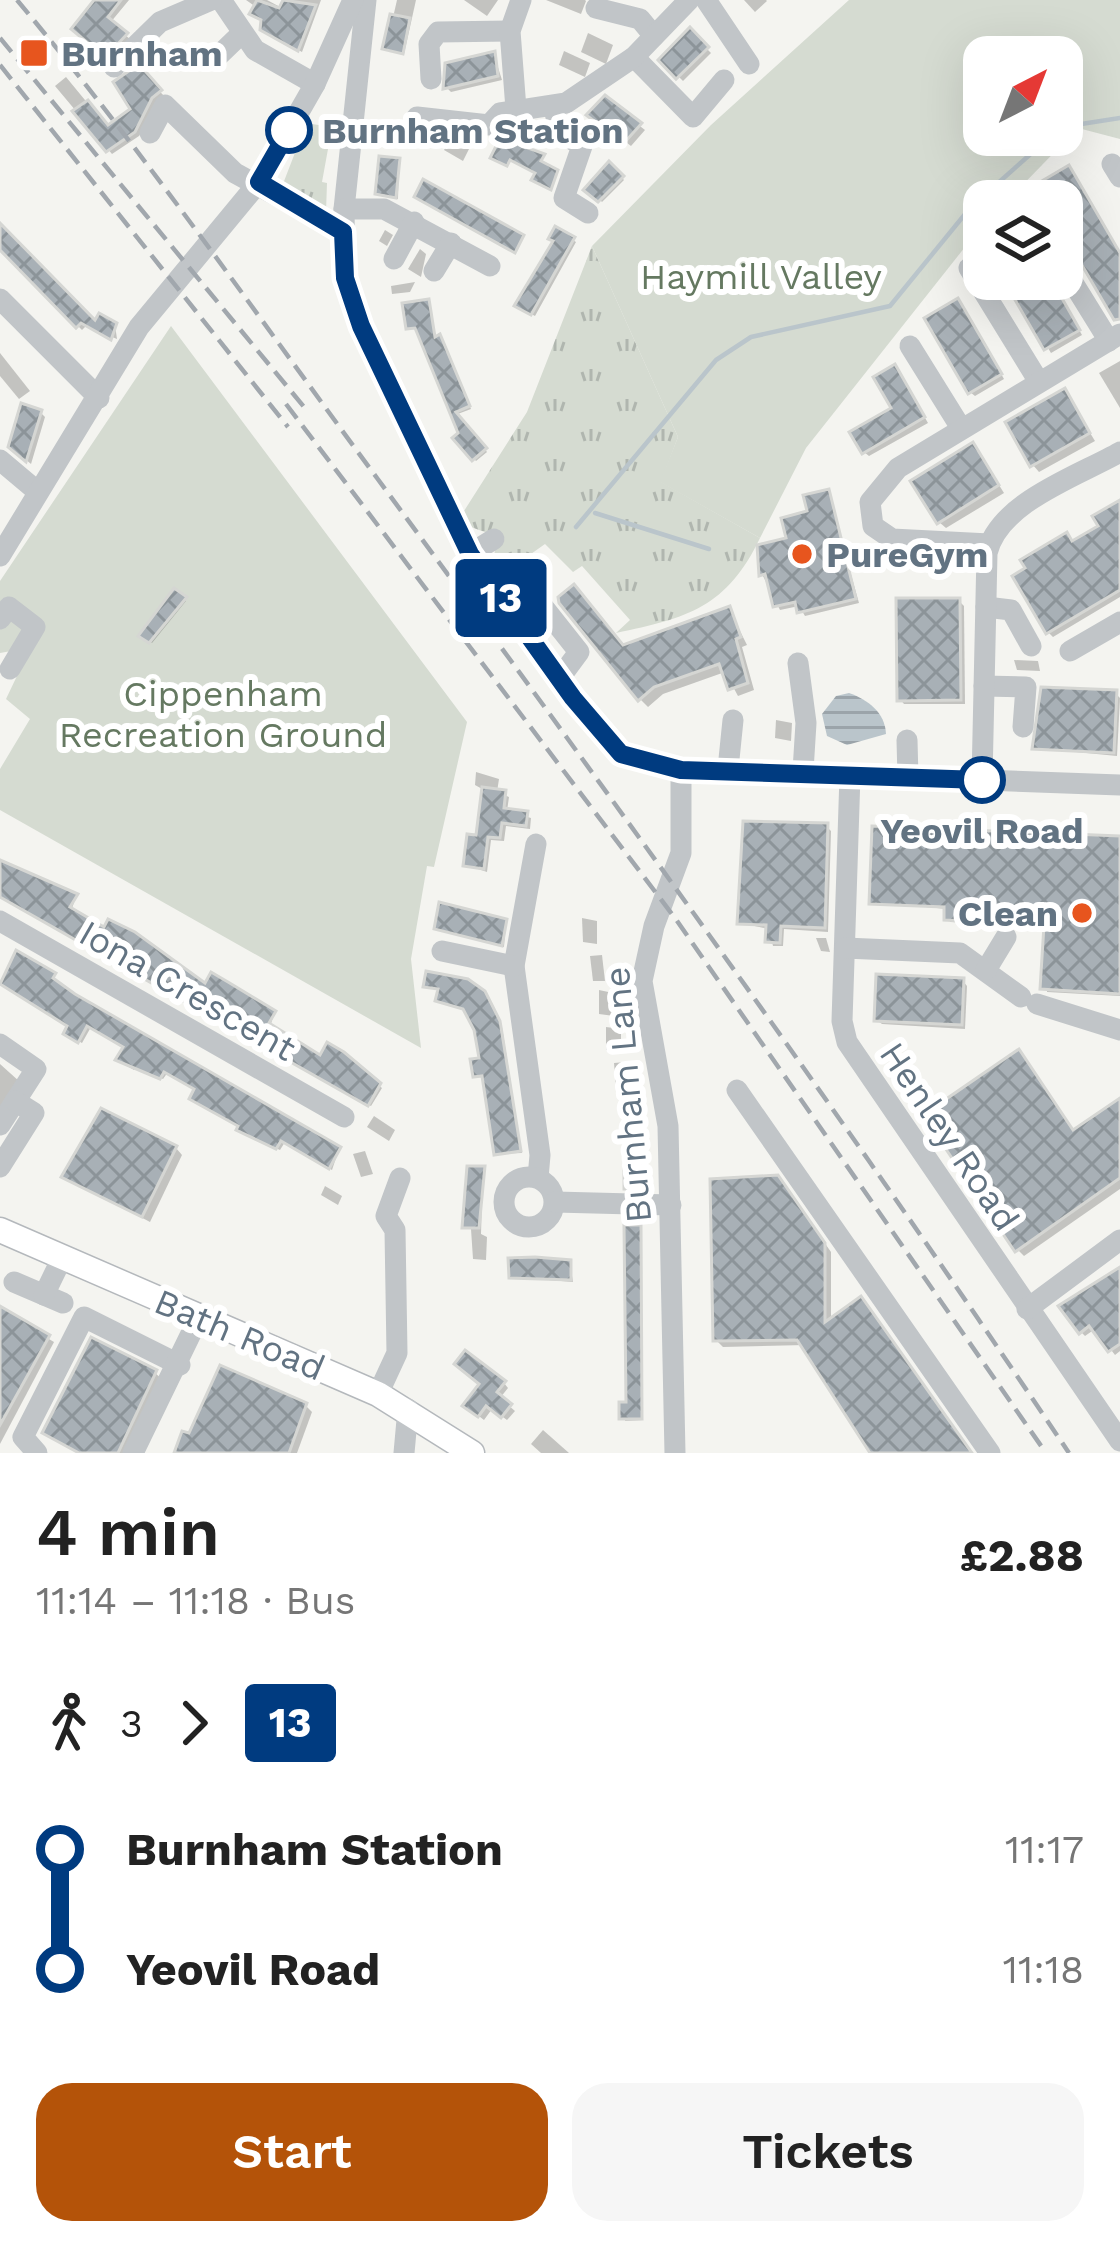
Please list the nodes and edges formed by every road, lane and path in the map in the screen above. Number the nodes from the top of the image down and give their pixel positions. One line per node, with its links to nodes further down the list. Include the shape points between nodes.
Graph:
1 (211, 0): 17 (street, via 160,22)
2 (221, 0): 10 (street)
3 (353, 0): 12 (street)
4 (366, 0): 13 (street)
5 (521, 0): 9 (street)
6 (689, 0): 11 (street)
7 (706, 0): 16 (street)
8 (596, 8): 11 (street, via 640,20)
9 (510, 31): 18 (street, via 438,32 429,44); 22 (street)
10 (240, 35): 15 (street); 20 (street)
11 (654, 36): 14 (street)
12 (333, 48): 13 (street); 20 (street)
13 (358, 49): 27 (street)
14 (634, 57): 19 (street, via 693,117); 21 (street)
15 (214, 60)
16 (749, 64)
17 (114, 68)
18 (431, 79)
19 (724, 80)
20 (315, 84): 25 (street)
21 (554, 109): 22 (street); 26 (street, via 560,132 582,146 565,198)
22 (508, 111): 23 (street, via 489,125)
23 (417, 117)
24 (150, 133): 25 (street, via 165,105 235,173)
25 (259, 182): 27 (street); 39 (street, via 159,299)
26 (589, 213)
27 (343, 221): 28 (street, via 384,208); 46 (street, via 345,278 361,326)
28 (415, 222): 29 (street); 30 (street)
29 (452, 243): 31 (street); 32 (street)
30 (394, 259)
31 (490, 266)
32 (434, 271)
33 (1083, 294): 36 (street)
34 (0, 299): 39 (street)
35 (989, 300): 38 (street)
36 (1114, 338): 38 (street)
37 (910, 346): 40 (street)
38 (1039, 382): 40 (street)
39 (99, 398): 43 (street)
40 (961, 428): 45 (street, via 880,484 861,523 892,539)
41 (1120, 452): 45 (street, via 1012,515)
42 (0, 460): 43 (street)
43 (38, 492): 47 (street)
44 (494, 538): 46 (street)
45 (989, 544): 48 (street)
46 (470, 554): 49 (street)
47 (0, 556)
48 (986, 607): 52 (street, via 1011,610); 57 (street)
49 (509, 610): 56 (street); 56 (street, via 541,604 585,647)
50 (0, 619): 55 (street, via 9,608 35,627)
51 (1120, 622): 53 (street)
52 (1031, 646)
53 (1070, 651)
54 (798, 663): 63 (street)
55 (3, 674)
56 (559, 679): 62 (street, via 621,754)
57 (984, 686): 59 (street, via 1026,687); 66 (street)
58 (734, 720): 61 (street)
59 (1023, 728)
60 (907, 740): 65 (street)
61 (728, 769): 62 (street); 63 (street)
62 (681, 770): 86 (street, Burnham Lane, via 681,854 643,981 668,1126)
63 (802, 770): 64 (street)
64 (850, 775): 65 (street); 71 (street, Henley Road)
65 (908, 778): 66 (street)
66 (982, 780): 67 (street)
67 (1120, 784)
68 (539, 858): 74 (street)
69 (6, 925): 72 (street); 80 (street, Iona Crescent)
70 (1006, 938): 75 (street)
71 (844, 948): 75 (street, via 960,953); 91 (street, Henley Road, via 847,1042)
72 (0, 950)
73 (442, 951): 74 (street)
74 (514, 966): 84 (street)
75 (986, 970): 76 (street, via 1029,1000)
76 (1120, 1030)
77 (0, 1044): 79 (street, via 36,1069)
78 (737, 1090): 102 (street)
79 (15, 1101): 81 (street); 82 (street, via 34,1113)
80 (344, 1117)
81 (0, 1125)
82 (0, 1166)
83 (400, 1178): 94 (street, via 386,1216 395,1230 397,1353)
84 (538, 1178): 85 (street); 85 (street, via 510,1184 503,1202 511,1220 538,1226)
85 (555, 1202): 86 (street)
86 (670, 1204): 101 (street, Burnham Lane)
87 (2, 1234): 89 (main road, Bath Road)
88 (1120, 1240): 91 (street)
89 (62, 1258): 90 (street, via 54,1299); 92 (main road, Bath Road)
90 (14, 1282)
91 (1027, 1309): 96 (street, Henley Road)
92 (200, 1317): 93 (street); 94 (main road, Bath Road)
93 (180, 1364): 97 (street, via 84,1317 23,1437); 98 (street)
94 (378, 1394): 95 (main road, Bath Road)
95 (408, 1409): 99 (street); 100 (main road, Bath Road)
96 (1120, 1442)
97 (37, 1453)
98 (133, 1453)
99 (404, 1453)
100 (472, 1453)
101 (675, 1453)
102 (990, 1453)

